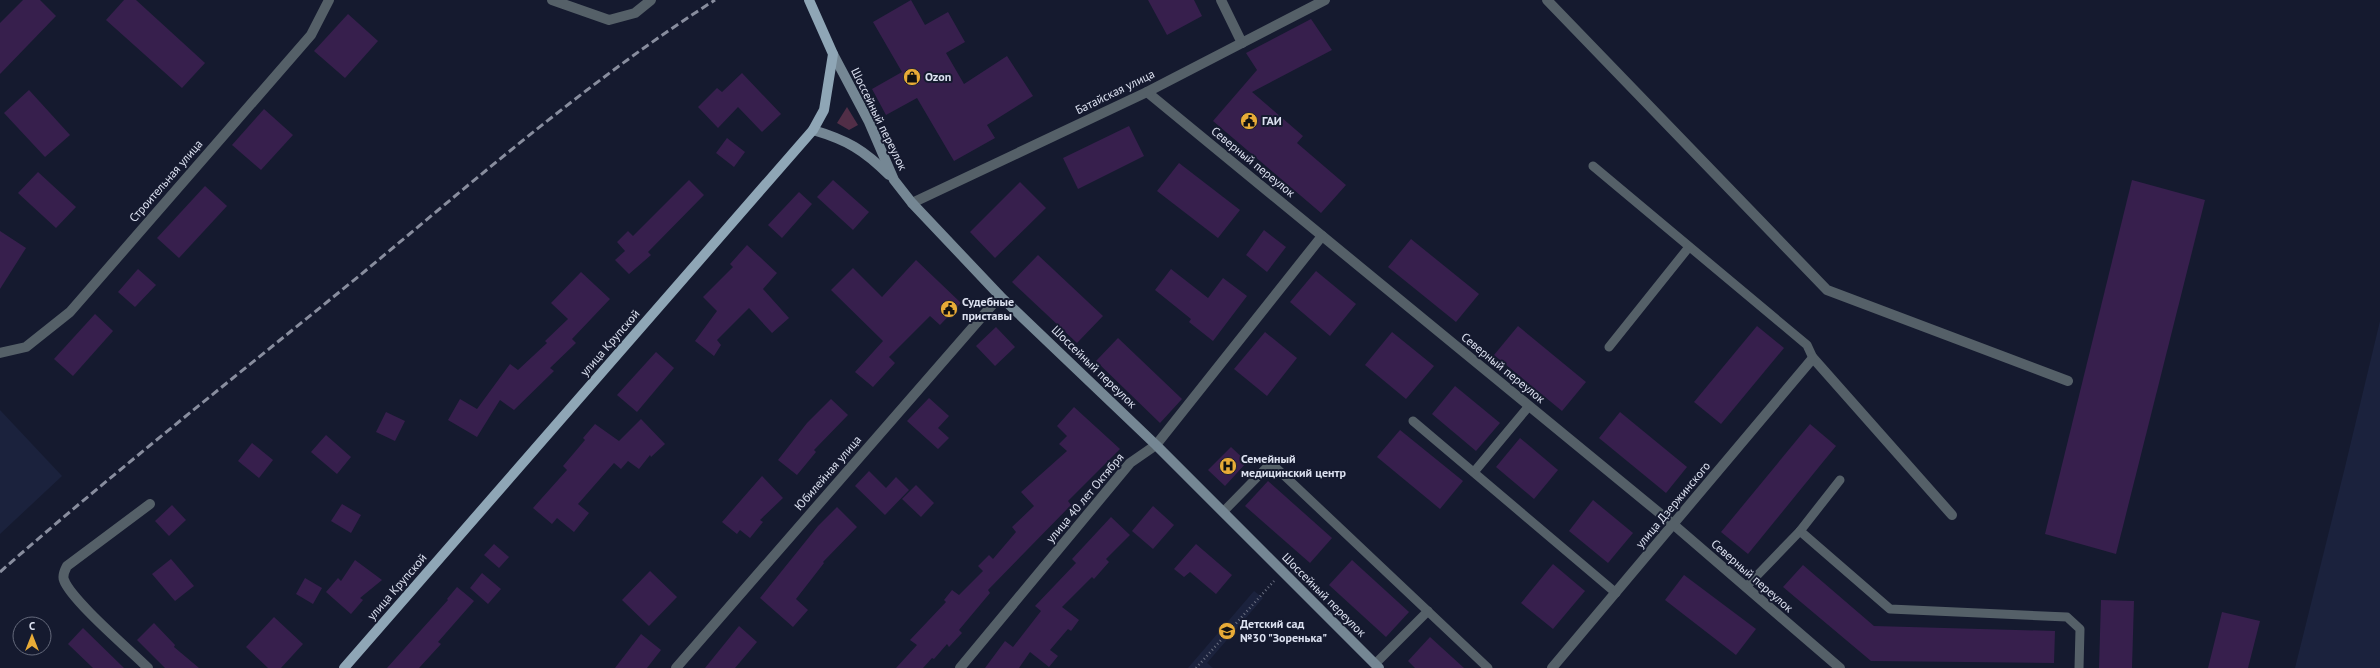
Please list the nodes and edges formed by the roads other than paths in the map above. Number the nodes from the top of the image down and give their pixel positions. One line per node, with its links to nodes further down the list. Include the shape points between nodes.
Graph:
1 (329, 0): 19 (street, Строительная улица, via 311,35 70,312 26,346)
2 (552, 0): 3 (street, via 609,20 635,13)
3 (651, 0)
4 (809, 0): 9 (main road)
5 (1220, 0): 8 (street)
6 (1325, 0): 8 (street, Батайская улица)
7 (1547, 0): 21 (street, via 1827,290)
8 (1242, 43): 10 (street, Батайская улица)
9 (833, 54): 11 (main road, улица Крупской, via 824,110); 13 (main road, Шоссейный переулок, via 869,122)
10 (1147, 92): 14 (street, Батайская улица); 15 (street, Северный переулок)
11 (813, 130): 13 (main road, via 840,138 870,156); 37 (main road, улица Крупской)
12 (1592, 166): 16 (lane)
13 (894, 180): 14 (main road, Шоссейный переулок)
14 (912, 203): 17 (main road, Шоссейный переулок)
15 (1322, 236): 22 (street, Северный переулок); 24 (street, улица 40 лет Октября)
16 (1689, 247): 18 (lane); 20 (lane, via 1807,345)
17 (1000, 296): 24 (main road, Шоссейный переулок); 38 (street, Юбилейная улица)
18 (1609, 347)
19 (0, 353)
20 (1813, 358): 29 (street); 30 (street, улица Дзержинского)
21 (2068, 381)
22 (1529, 406): 25 (lane); 30 (street, Северный переулок)
23 (1413, 421): 25 (lane)
24 (1156, 445): 28 (main road, Шоссейный переулок); 39 (street, улица 40 лет Октября, via 1130,463)
25 (1474, 472): 33 (lane)
26 (1840, 480): 31 (lane)
27 (150, 504): 36 (street, via 67,566 63,573 64,580 74,595)
28 (1223, 512): 34 (lane, via 1272,463); 35 (main road, Шоссейный переулок)
29 (1952, 515)
30 (1674, 525): 32 (street, Северный переулок); 33 (street, улица Дзержинского)
31 (1800, 531): 32 (lane); 43 (lane, via 1890,609 2067,617 2080,630)
32 (1746, 587): 42 (street, Северный переулок)
33 (1616, 593): 41 (street, улица Дзержинского)
34 (1428, 611): 35 (lane); 40 (lane)
35 (1377, 666)
36 (148, 668)
37 (344, 668)
38 (676, 668)
39 (960, 668)
40 (1488, 668)
41 (1552, 668)
42 (1840, 668)
43 (2079, 668)

